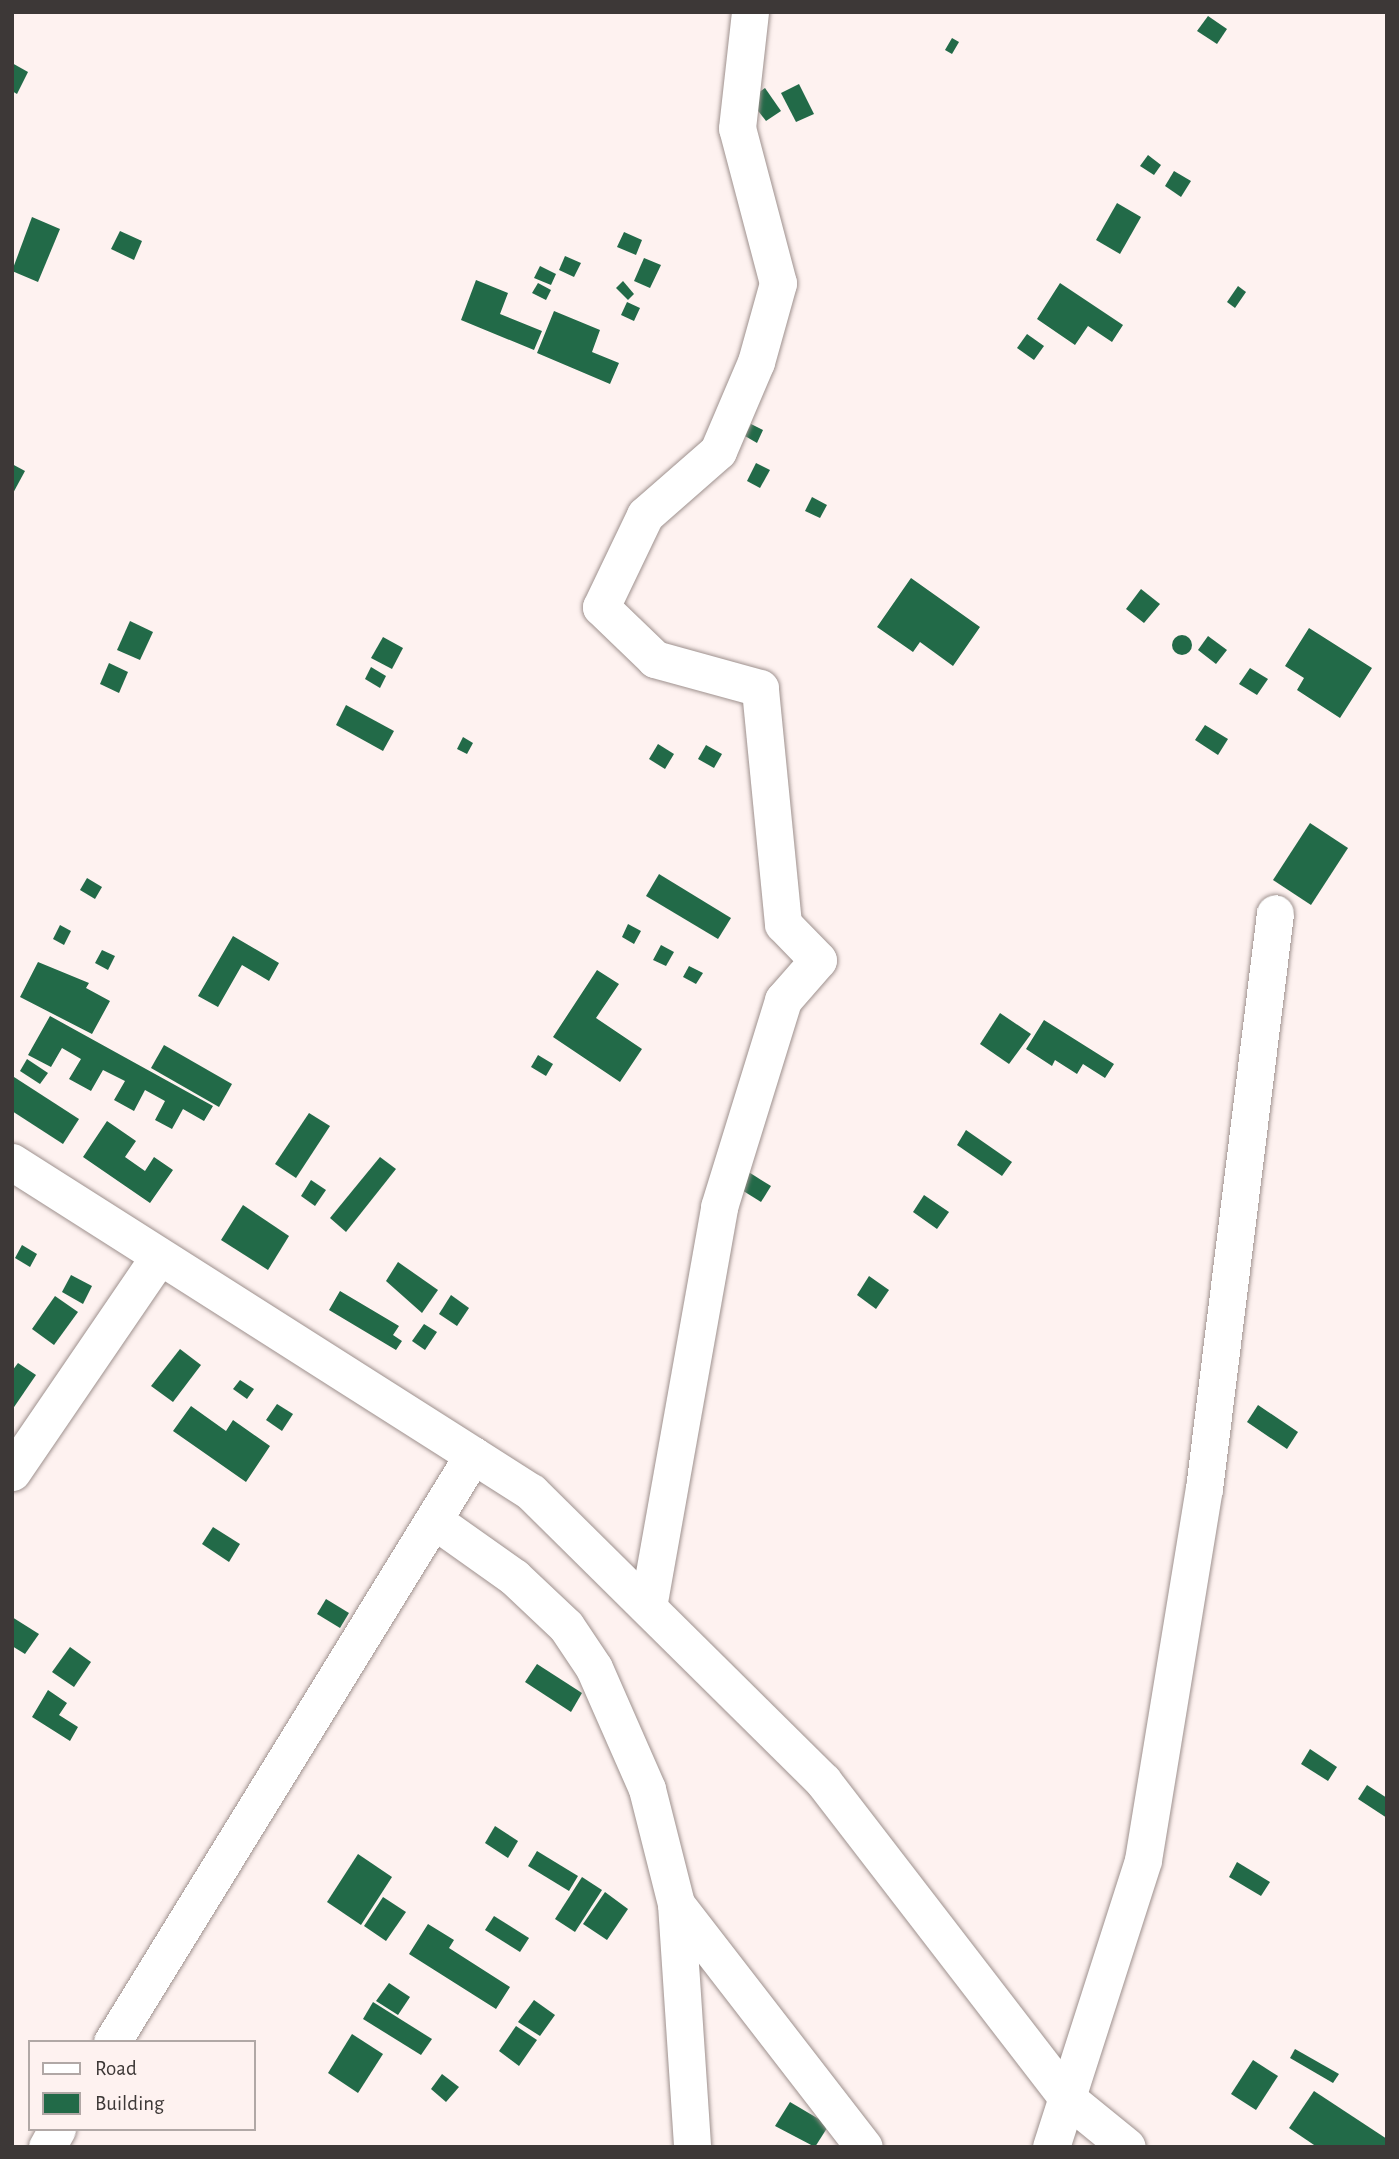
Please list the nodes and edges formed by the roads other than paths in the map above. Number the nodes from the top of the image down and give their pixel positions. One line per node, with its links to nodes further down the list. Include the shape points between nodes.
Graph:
1 (750, 12): 8 (street, via 737,128 778,283 757,362 718,451 645,515 601,607 655,659 760,688 783,924 818,960 782,1000 719,1207)
2 (1275, 913): 11 (street, via 1204,1489 1143,1860)
3 (12, 1162): 4 (street)
4 (158, 1258): 5 (street); 6 (street)
5 (473, 1455): 7 (street); 8 (street, via 531,1492)
6 (12, 1472)
7 (435, 1521): 9 (street, via 514,1577 566,1626 594,1668 647,1788); 10 (street)
8 (648, 1607): 11 (street, via 823,1782)
9 (676, 1905): 14 (street); 15 (street)
10 (113, 2040)
11 (1067, 2098): 16 (street); 17 (street)
12 (56, 2131): 13 (street)
13 (47, 2147)
14 (692, 2147)
15 (864, 2147)
16 (1051, 2147)
17 (1127, 2147)

